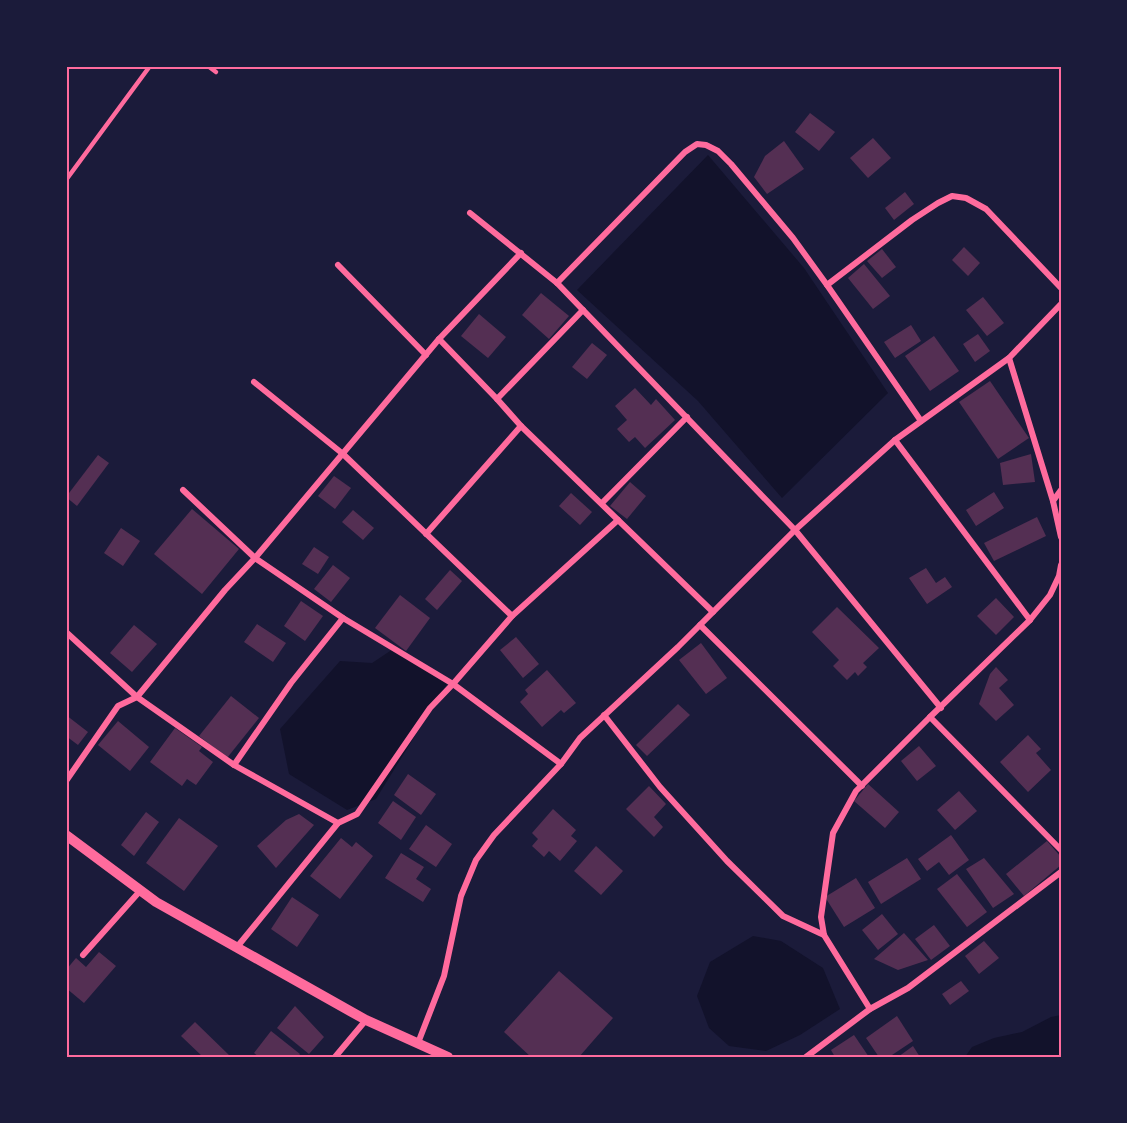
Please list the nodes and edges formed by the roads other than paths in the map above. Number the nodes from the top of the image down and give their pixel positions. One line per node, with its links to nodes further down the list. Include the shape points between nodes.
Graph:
1 (141, 66): 3 (lane)
2 (208, 66): 4 (lane)
3 (148, 68): 5 (lane)
4 (216, 72)
5 (66, 180)
6 (470, 213): 7 (street)
7 (521, 253): 9 (street); 14 (street)
8 (338, 265): 15 (street)
9 (557, 283): 10 (street, via 696,144 718,151 731,164); 13 (street)
10 (827, 285): 11 (street, via 912,220 952,196 966,198 986,209); 20 (street)
11 (1061, 288)
12 (1061, 304): 16 (street)
13 (583, 310): 18 (street); 19 (street)
14 (439, 339): 15 (street); 18 (street)
15 (426, 355): 23 (street)
16 (1009, 358): 20 (street); 26 (street)
17 (254, 382): 23 (street)
18 (497, 399): 21 (street)
19 (687, 417): 27 (street); 29 (street)
20 (921, 421): 22 (street)
21 (521, 426): 27 (street); 30 (street)
22 (896, 441): 29 (street); 37 (street)
23 (343, 454): 30 (street); 32 (street)
24 (183, 490): 32 (street)
25 (1061, 490): 26 (street)
26 (1053, 501): 31 (street)
27 (602, 503): 28 (street)
28 (618, 520): 34 (street); 35 (street)
29 (795, 530): 34 (street); 42 (street)
30 (426, 534): 35 (street)
31 (1061, 537)
32 (255, 558): 36 (street); 41 (street)
33 (1061, 565): 37 (street, via 1050,595)
34 (713, 612): 38 (street)
35 (512, 616): 40 (street)
36 (343, 618): 40 (street); 46 (street, via 291,683)
37 (1030, 620): 42 (street)
38 (700, 625): 43 (street); 48 (street)
39 (66, 632): 41 (street)
40 (453, 684): 45 (street); 49 (street, via 430,708 357,814)
41 (137, 697): 46 (street); 47 (street, via 118,706)
42 (941, 708): 44 (street)
43 (604, 715): 45 (street); 54 (street, via 660,787 727,861 783,916)
44 (930, 717): 48 (street); 51 (street)
45 (561, 764): 59 (street, via 494,835 476,860 461,896 444,976)
46 (234, 765): 49 (street)
47 (66, 781)
48 (862, 786): 54 (street, via 833,833 821,917)
49 (338, 823): 55 (street)
50 (66, 835): 53 (street)
51 (1061, 850)
52 (1061, 872): 57 (street, via 908,988)
53 (140, 891): 55 (street); 56 (street)
54 (824, 935): 57 (street)
55 (237, 947): 58 (street)
56 (82, 955)
57 (870, 1009): 62 (street)
58 (366, 1020): 59 (street); 60 (street)
59 (418, 1042): 61 (street)
60 (335, 1057)
61 (448, 1057)
62 (806, 1057)

